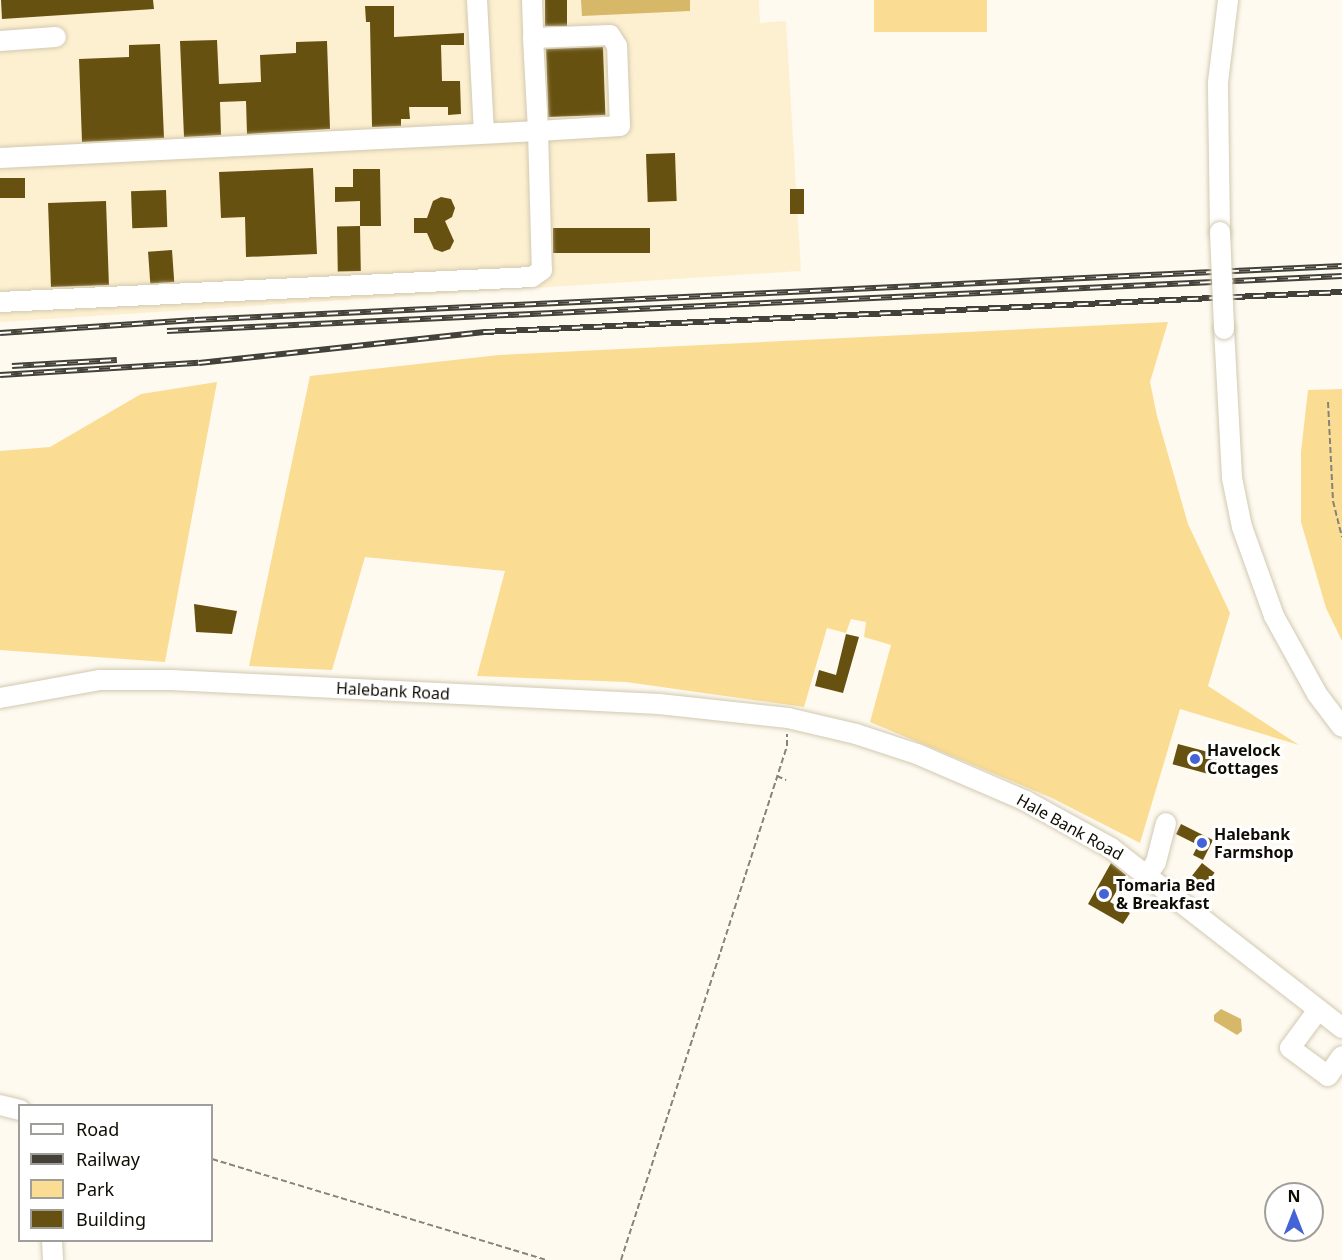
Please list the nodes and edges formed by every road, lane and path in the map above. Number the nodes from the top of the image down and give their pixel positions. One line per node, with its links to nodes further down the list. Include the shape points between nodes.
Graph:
1 (477, 0): 8 (street)
2 (532, 0): 5 (street)
3 (1228, 0): 15 (street, bridge, via 1218,82 1220,232 1232,478 1242,527 1274,616 1317,694)
4 (56, 37): 6 (street)
5 (533, 38): 7 (street); 7 (street, via 610,35 617,46 620,126)
6 (0, 41)
7 (538, 131): 8 (street); 10 (street, via 542,270 532,277)
8 (484, 133): 9 (street)
9 (0, 158)
10 (0, 302)
11 (1328, 402): 12 (path, via 1332,501)
12 (1342, 537)
13 (0, 698): 14 (street, Halebank Road, via 99,680 153,680 659,704)
14 (788, 718): 16 (path, via 787,746); 19 (street, Hale Bank Road, via 917,754 1016,796 1111,848)
15 (1342, 727)
16 (777, 776): 17 (path); 29 (path)
17 (786, 780)
18 (1166, 823): 19 (street)
19 (1148, 874): 20 (street, Hale Bank Road)
20 (1318, 1010): 21 (street, Hale Bank Road); 22 (street, via 1290,1048 1328,1076)
21 (1342, 1028)
22 (1342, 1056)
23 (0, 1105): 24 (street)
24 (18, 1110)
25 (213, 1159): 28 (path)
26 (52, 1242): 27 (street)
27 (53, 1260)
28 (546, 1260)
29 (621, 1260)

